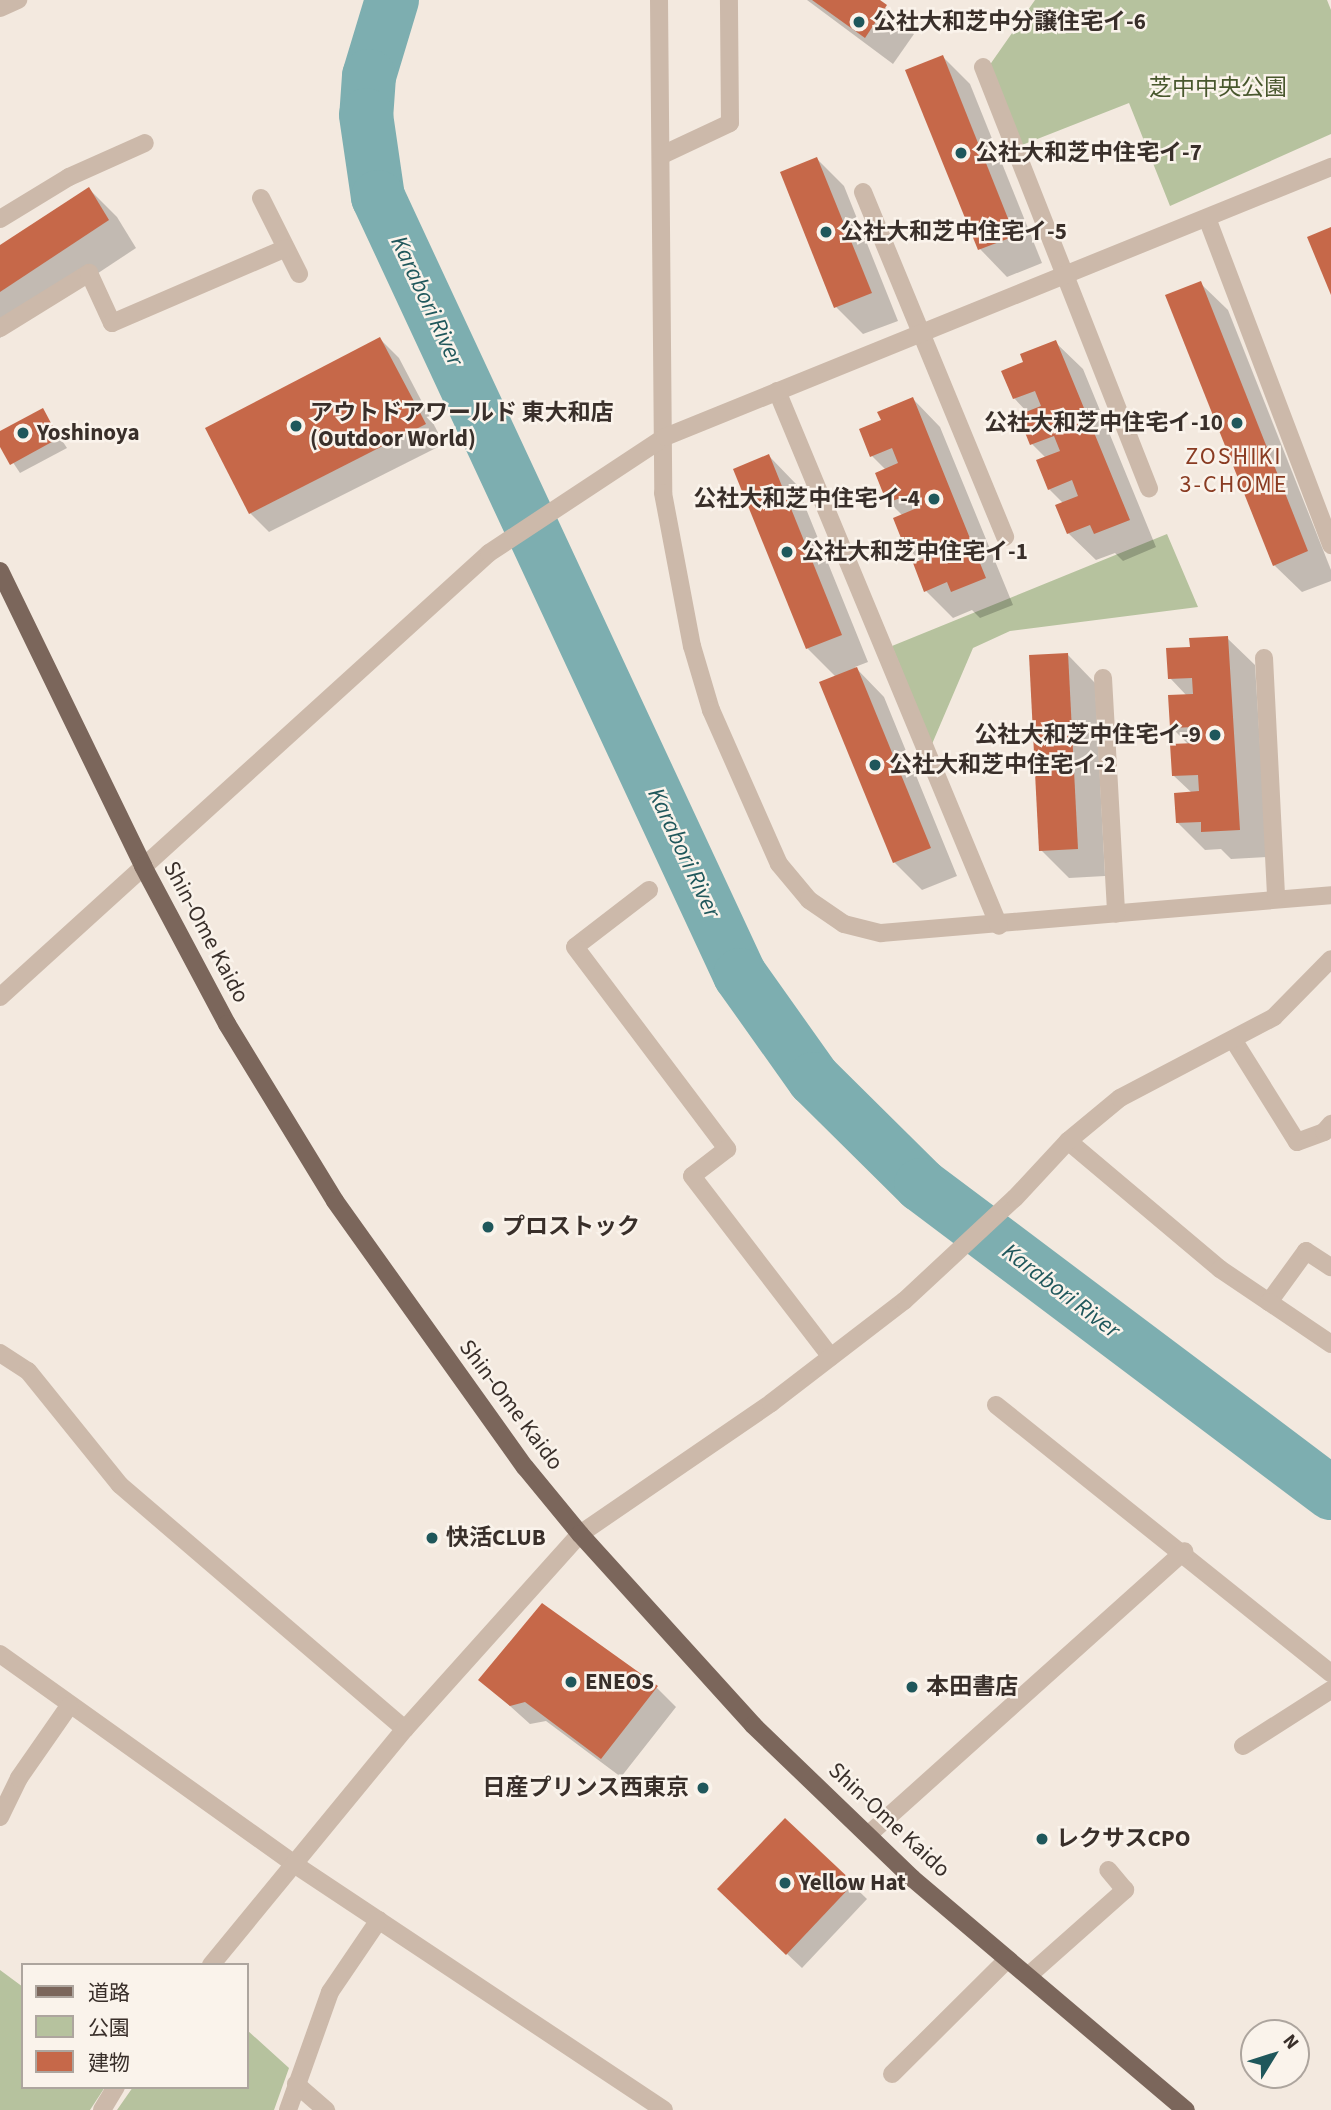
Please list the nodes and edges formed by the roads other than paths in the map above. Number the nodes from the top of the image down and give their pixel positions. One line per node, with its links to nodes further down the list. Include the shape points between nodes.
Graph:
1 (18, 0): 4 (street)
2 (659, 0): 7 (street)
3 (729, 0): 7 (street, via 730,123)
4 (0, 8)
5 (983, 68): 15 (street)
6 (145, 143): 12 (street, via 69,177)
7 (662, 155): 19 (street)
8 (1331, 167): 11 (street)
9 (863, 192): 17 (street)
10 (261, 198): 13 (street)
11 (1206, 218): 15 (street); 22 (street)
12 (0, 219)
13 (286, 248): 14 (street); 16 (street, via 112,323 89,273)
14 (299, 274)
15 (1065, 275): 17 (street); 20 (street)
16 (0, 328)
17 (921, 332): 18 (street); 21 (street)
18 (777, 391): 19 (street); 31 (street)
19 (665, 438): 26 (street, via 489,553); 31 (street, via 663,494 692,646 737,778 779,864 810,900 844,924 893,933)
20 (1149, 489)
21 (1005, 537)
22 (1331, 545)
23 (0, 571): 26 (main road, Shin-Ome Kaido)
24 (1264, 659): 29 (street)
25 (1103, 678): 30 (street)
26 (143, 866): 33 (street); 43 (main road, Shin-Ome Kaido, via 227,1024 335,1201 433,1341)
27 (649, 890): 41 (street, via 575,947 727,1149 692,1176)
28 (1331, 895): 29 (street)
29 (1276, 898): 30 (street)
30 (1116, 914): 31 (street)
31 (999, 926)
32 (1331, 959): 34 (street, via 1274,1017)
33 (0, 997)
34 (1234, 1041): 35 (street, via 1297,1142 1324,1132); 36 (street, via 1120,1098)
35 (1331, 1124)
36 (1068, 1141): 38 (street, via 1220,1269); 41 (street, via 949,1262)
37 (1331, 1267): 38 (street, via 1306,1251)
38 (1269, 1302): 39 (street)
39 (1331, 1344)
40 (0, 1353): 49 (street, via 28,1371 120,1485)
41 (831, 1357): 43 (street)
42 (996, 1405): 44 (street)
43 (580, 1534): 49 (street); 52 (main road, Shin-Ome Kaido, via 753,1725)
44 (1184, 1552): 46 (street); 52 (street)
45 (0, 1654): 48 (street)
46 (1331, 1673)
47 (1331, 1690): 50 (street)
48 (69, 1706): 51 (street, via 19,1778); 53 (street)
49 (405, 1729): 53 (street)
50 (1243, 1746)
51 (0, 1817)
52 (868, 1835): 56 (main road, Shin-Ome Kaido)
53 (293, 1864): 55 (street); 57 (street)
54 (1108, 1870): 58 (street, via 1125,1890)
55 (379, 1920): 60 (street, via 330,1992); 65 (street)
56 (1008, 1959): 58 (main road, Shin-Ome Kaido); 59 (street)
57 (213, 1963)
58 (1028, 1976): 66 (main road, Shin-Ome Kaido)
59 (892, 2074)
60 (296, 2084): 63 (street); 64 (street)
61 (115, 2089): 62 (street)
62 (102, 2110)
63 (288, 2110)
64 (326, 2110)
65 (664, 2110)
66 (1186, 2110)

